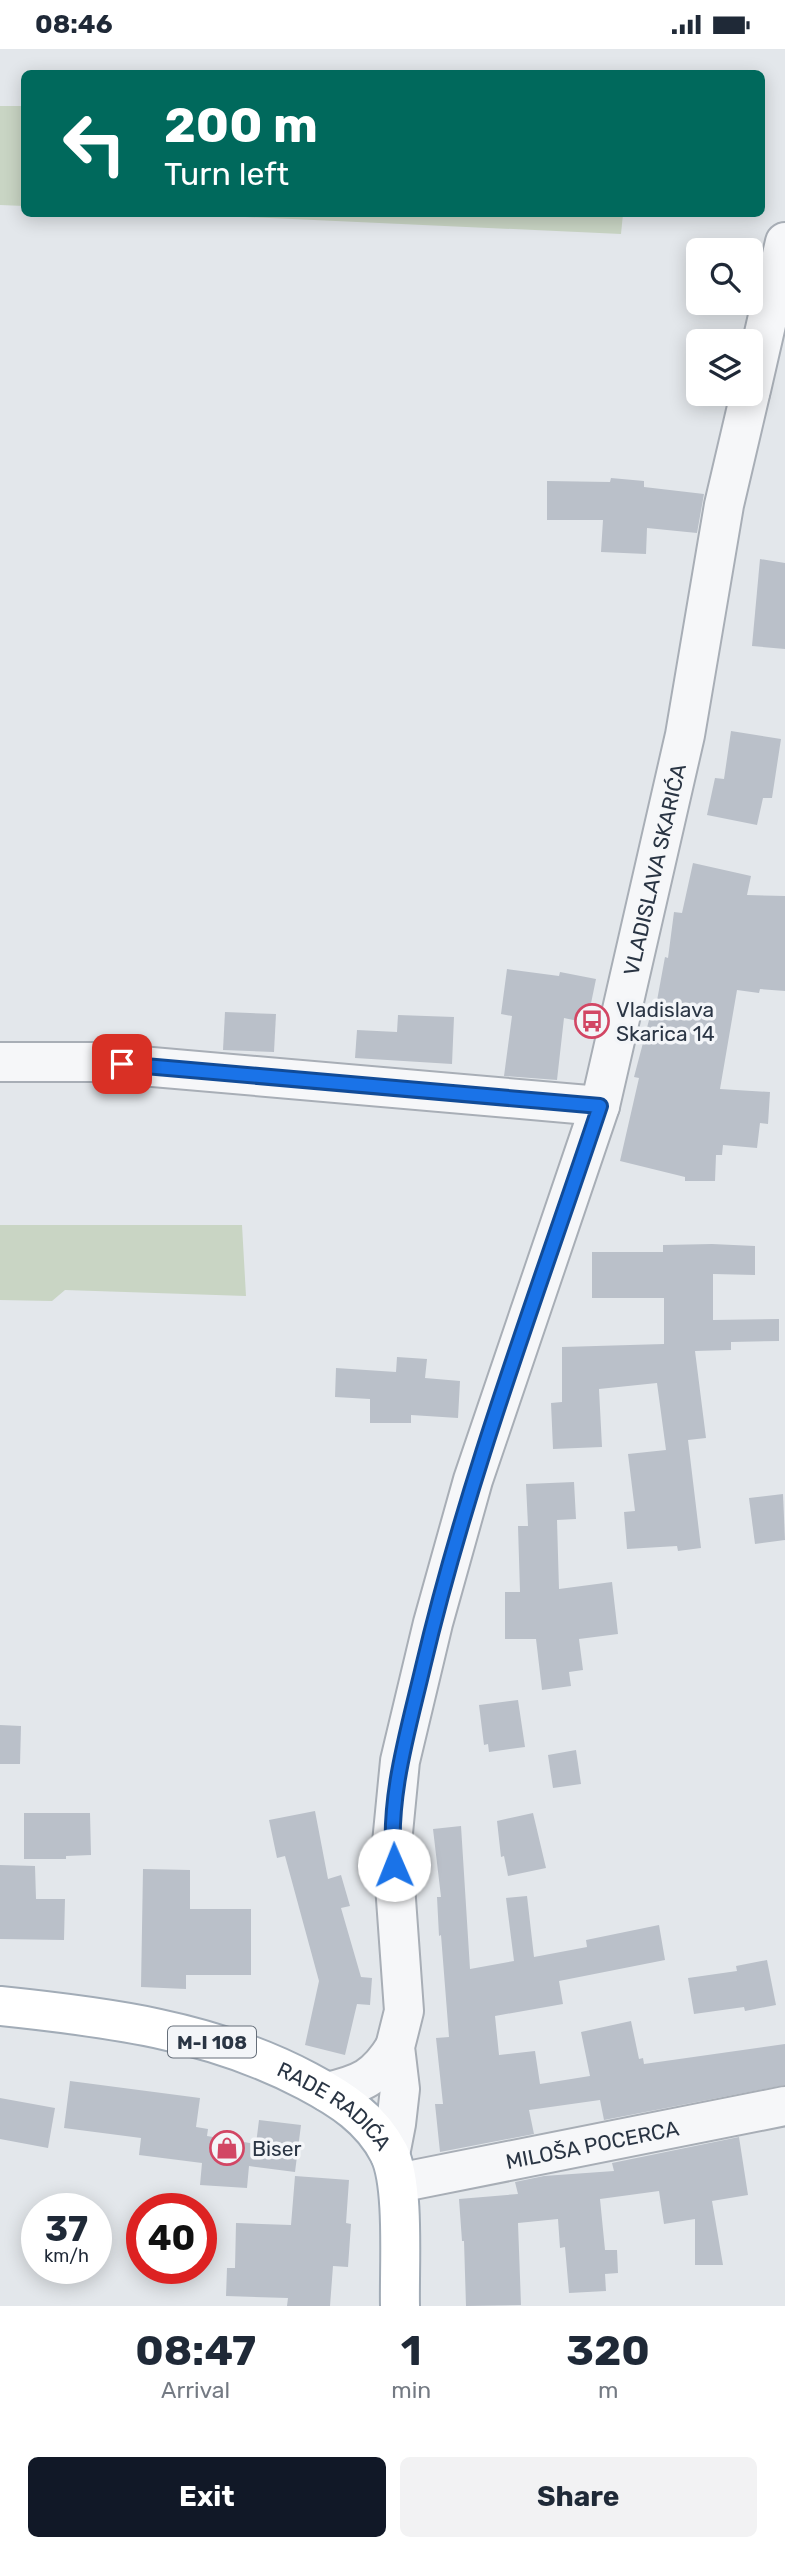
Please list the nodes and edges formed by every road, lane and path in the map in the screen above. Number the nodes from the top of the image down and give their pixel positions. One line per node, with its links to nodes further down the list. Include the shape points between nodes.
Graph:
1 (785, 242): 2 (street, VLADISLAVA SKARIĆA)
2 (763, 336)
3 (747, 406): 5 (street, VLADISLAVA SKARIĆA, via 724,505 685,736)
4 (0, 1062): 5 (street, via 95,1062)
5 (600, 1106): 7 (street, VLADISLAVA SKARIĆA, via 473,1480 400,1761 392,1843 404,2011)
6 (0, 2006): 8 (main road, RADE RADIĆA / M-I 108, via 173,2031 229,2047)
7 (395, 2047): 8 (street, via 375,2074); 10 (street, VLADISLAVA SKARIĆA, via 400,2089)
8 (327, 2092): 10 (main road, RADE RADIĆA / M-I 108, via 363,2117)
9 (785, 2106): 10 (street, MILOŠA POCERCA, via 414,2178)
10 (394, 2169): 11 (main road, RADE RADIĆA)
11 (400, 2306)

